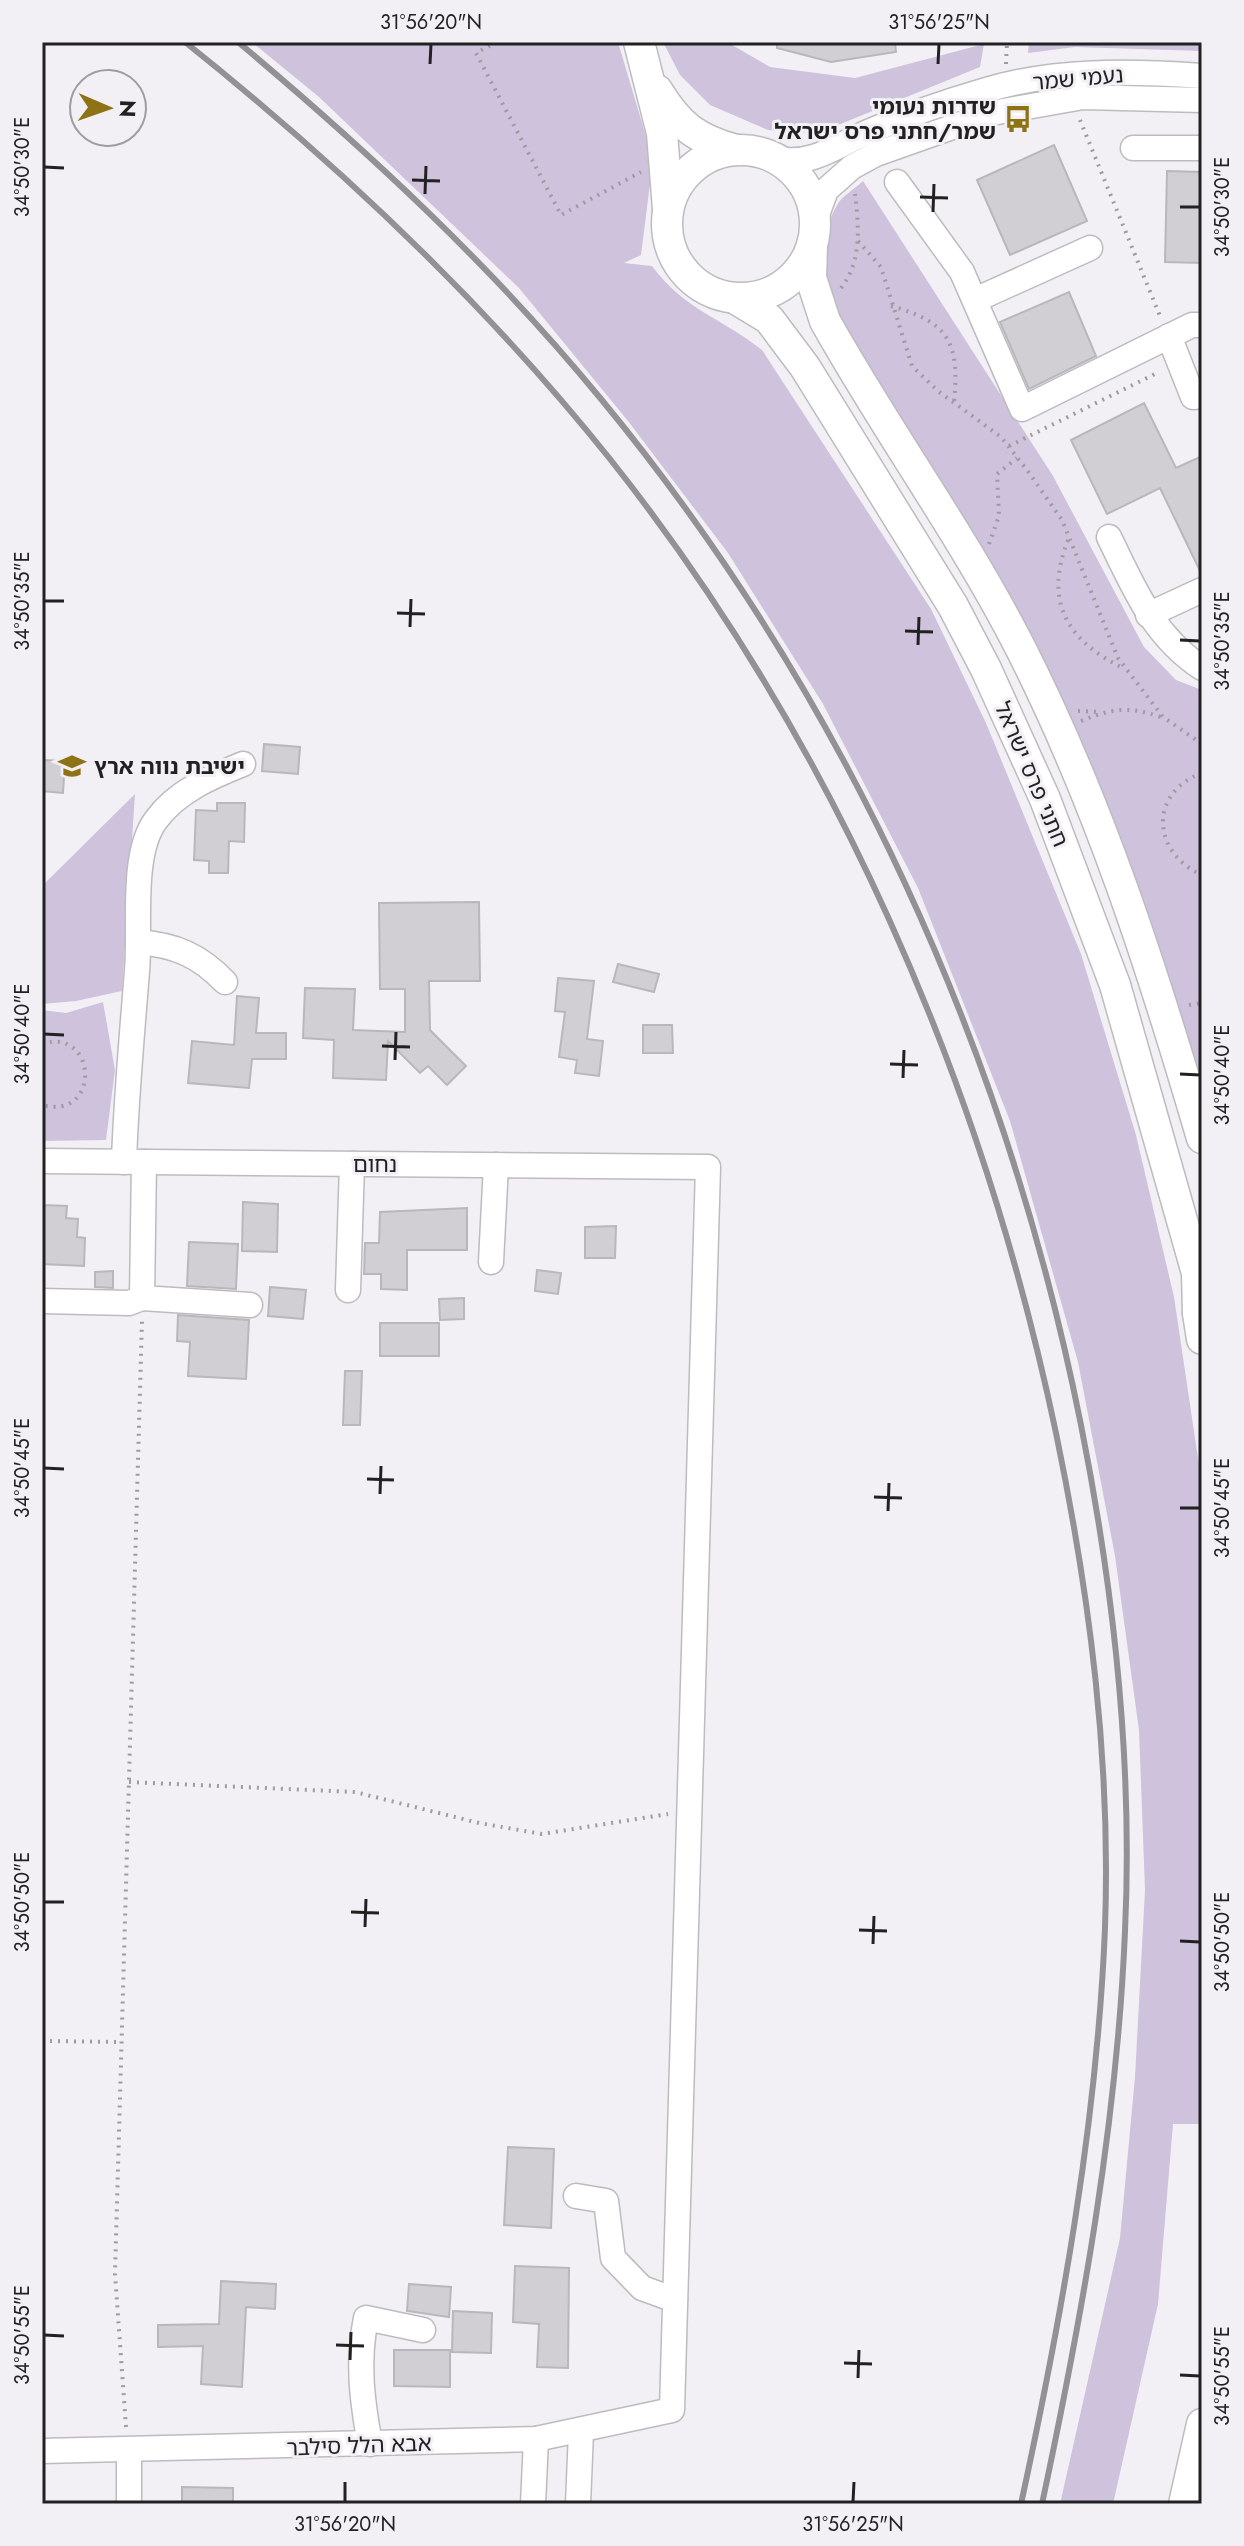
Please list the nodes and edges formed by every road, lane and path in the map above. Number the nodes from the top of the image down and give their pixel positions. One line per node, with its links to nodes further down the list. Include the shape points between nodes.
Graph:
1 (497, 42): 10 (path, via 476,53 561,215)
2 (639, 43): 8 (main road, via 650,77 682,124 704,141); 10 (main road)
3 (1202, 76): 9 (street, נעמי שמר, via 1081,74 986,90 866,133 814,158 794,163)
4 (1071, 99): 5 (street, נעמי שמר); 11 (street, נעמי שמר, via 992,113); 22 (path)
5 (1202, 100)
6 (1133, 148): 7 (street)
7 (1202, 148)
8 (736, 150): 9 (main road); 13 (main road, via 694,167 679,184)
9 (777, 159): 14 (main road, via 797,175 809,196)
10 (664, 160): 13 (main road)
11 (852, 167): 14 (street, נעמי שמר, via 826,190); 15 (path)
12 (897, 182): 19 (street, via 962,272)
13 (669, 214): 17 (main road, via 672,250 682,269 697,284)
14 (814, 232): 17 (main road, via 804,263 783,285); 18 (main road, חתני פרס ישראל, via 811,278)
15 (858, 241): 18 (path, via 854,270 841,288); 20 (path, via 881,267)
16 (1090, 248): 19 (street)
17 (736, 299): 57 (main road, חתני פרס ישראל, via 769,319 805,367 953,606 1018,737 1115,985 1197,1273)
18 (818, 300): 30 (main road, חתני פרס ישראל, via 839,346)
19 (975, 300): 22 (street, via 1022,409)
20 (891, 306): 25 (path, via 912,366); 25 (path, via 937,323 951,343 956,362)
21 (1202, 325): 22 (street)
22 (1169, 336): 23 (street)
23 (1179, 361): 24 (street, via 1193,397); 26 (path)
24 (1202, 396)
25 (954, 403): 26 (path)
26 (1009, 447): 27 (path)
27 (1017, 458): 29 (path); 30 (path, via 997,474 995,532)
28 (1109, 537): 32 (street)
29 (1069, 538): 34 (path); 34 (path, via 1058,575 1062,613 1097,655)
30 (972, 561): 39 (main road, חתני פרס ישראל, via 1022,651)
31 (1202, 590): 32 (street)
32 (1148, 615): 33 (street, via 1177,651)
33 (1202, 668)
34 (1126, 669): 35 (path)
35 (1163, 717): 37 (path); 39 (path, via 1134,708 1103,712 1081,721)
36 (1202, 734): 37 (path)
37 (1193, 739): 38 (path)
38 (1202, 744)
39 (1065, 745): 47 (main road, חתני פרס ישראל, via 1152,972)
40 (243, 764): 43 (street, via 204,780 154,822 138,895)
41 (1202, 773): 42 (path, via 1174,791 1162,826 1173,856)
42 (1202, 875)
43 (138, 942): 44 (street, via 178,948 205,961); 49 (street, via 127,1060)
44 (225, 982)
45 (42, 1044): 46 (path, via 69,1046 78,1053 86,1074 73,1101 63,1107)
46 (42, 1105)
47 (1202, 1138)
48 (42, 1161): 49 (street, נחום)
49 (134, 1162): 50 (street, נחום); 54 (street)
50 (352, 1164): 51 (street, נחום); 53 (street)
51 (496, 1165): 52 (street); 59 (street, נחום, via 708,1167)
52 (491, 1262)
53 (348, 1290)
54 (142, 1298): 55 (street, via 129,1303); 56 (street); 58 (path)
55 (42, 1301)
56 (250, 1305)
57 (1201, 1317)
58 (129, 1782): 59 (path, via 355,1792 542,1834); 61 (path)
59 (689, 1808): 63 (street)
60 (42, 2041): 61 (path)
61 (122, 2042): 70 (path, via 115,2274)
62 (576, 2196): 63 (street, via 606,2201 613,2258 642,2288)
63 (675, 2300): 66 (street, אבא הלל סילבר, via 672,2410)
64 (423, 2330): 68 (street, via 366,2318 359,2350 360,2386)
65 (1202, 2424): 74 (main road)
66 (581, 2432): 67 (street, אבא הלל סילבר); 73 (street)
67 (536, 2439): 68 (street, אבא הלל סילבר); 72 (street)
68 (370, 2444): 70 (street, אבא הלל סילבר)
69 (42, 2451): 70 (street, אבא הלל סילבר)
70 (129, 2451): 71 (street)
71 (129, 2504)
72 (533, 2504)
73 (578, 2504)
74 (1184, 2504)

